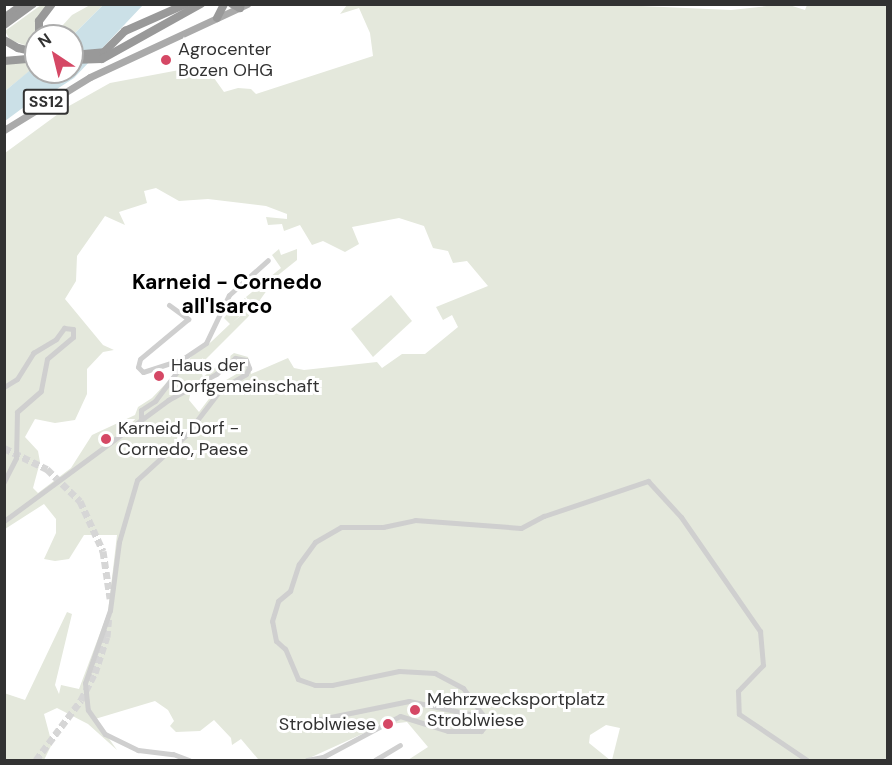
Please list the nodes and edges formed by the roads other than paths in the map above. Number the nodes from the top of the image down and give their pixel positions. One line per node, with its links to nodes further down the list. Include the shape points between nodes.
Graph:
1 (15, 4): 9 (highway)
2 (23, 4): 9 (highway)
3 (33, 4): 12 (highway)
4 (52, 4): 11 (highway)
5 (186, 4): 17 (highway, via 125,31)
6 (201, 4): 17 (highway)
7 (224, 4): 10 (highway)
8 (240, 5): 10 (main road, SS12)
9 (4, 16)
10 (217, 18): 20 (main road, SS12, via 90,77)
11 (39, 24)
12 (4, 25)
13 (4, 40): 14 (highway)
14 (24, 51)
15 (84, 56): 16 (highway)
16 (87, 57): 17 (highway)
17 (98, 57)
18 (24, 58): 19 (highway)
19 (4, 61)
20 (4, 130)
21 (268, 260): 23 (street, via 229,295 206,343)
22 (169, 305): 23 (street, via 188,319 137,363 140,370 147,372)
23 (181, 360): 25 (street, via 182,366 155,401 141,410)
24 (4, 387): 26 (street, via 17,379 33,353 56,339 64,327 73,329 73,337 47,359 41,391 17,412 16,458)
25 (141, 418): 27 (street); 31 (street, via 216,374 235,358 243,358 248,364 246,374 220,389 185,436 137,480 119,542 110,610 85,683 88,710 105,734 138,750)
26 (4, 482)
27 (4, 521)
28 (483, 715): 29 (street, via 409,701); 32 (street, via 483,730 457,732 396,717 323,757); 34 (street, via 464,688 448,677 418,670 332,685 305,683 276,641 274,610 290,591 299,564 315,542 341,527 383,527 415,520 521,528 544,516 648,481 681,518 760,631 763,665 738,691 739,714 750,726 780,740)
29 (311, 721)
30 (400, 745): 33 (street)
31 (189, 760)
32 (307, 760)
33 (375, 760)
34 (807, 760)

